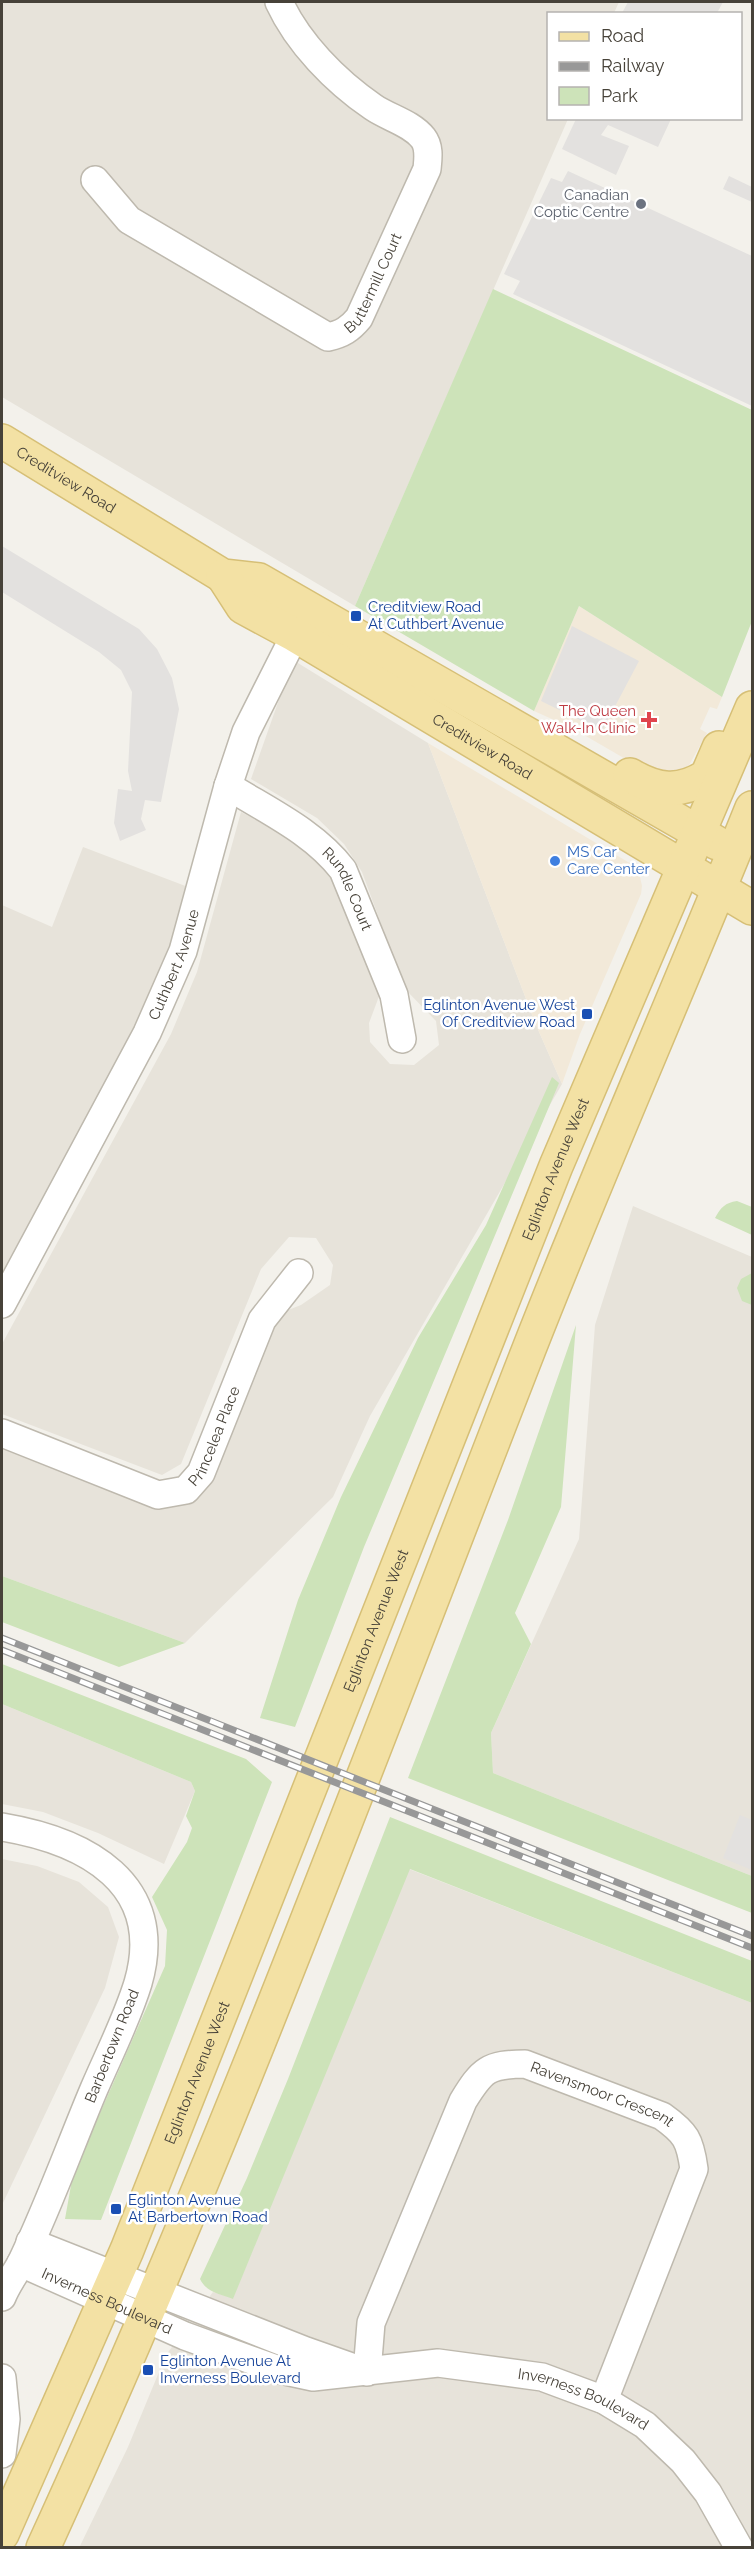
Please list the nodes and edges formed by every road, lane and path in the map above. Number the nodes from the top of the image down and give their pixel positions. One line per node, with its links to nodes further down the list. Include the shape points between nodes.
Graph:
1 (279, 2): 2 (street, Buttermill Court, via 310,50 373,107 414,129 425,140 429,155 427,169 352,326 328,337 129,220)
2 (94, 180)
3 (2, 441): 4 (main road, Creditview Road, via 223,576 259,580)
4 (302, 622): 7 (main road, Creditview Road); 8 (street, Cuthbert Avenue, via 246,732); 12 (main road, Creditview Road)
5 (753, 699): 7 (main road, via 738,702 707,776 674,790 647,785 577,744)
6 (753, 708): 10 (main road, Eglinton Avenue West)
7 (544, 741): 10 (main road, Creditview Road)
8 (228, 786): 15 (street, Rundle Court, via 314,840 344,870 394,995); 17 (street, Cuthbert Avenue, via 183,951 147,1033)
9 (753, 808): 11 (main road)
10 (699, 832): 11 (main road, Creditview Road); 12 (main road, Eglinton Avenue West)
11 (743, 858): 13 (main road)
12 (683, 867): 13 (main road, Creditview Road); 21 (main road, Eglinton Avenue West, via 556,1166)
13 (720, 889): 14 (main road, Creditview Road); 23 (main road, via 579,1222 230,2114)
14 (753, 908)
15 (402, 1039)
16 (299, 1273): 18 (street, Princelea Place, via 262,1320 201,1473 186,1490 158,1495)
17 (2, 1304)
18 (2, 1433)
19 (2, 1827): 20 (street, Barbertown Road, via 28,1831 75,1848 103,1864 127,1886 144,1935 138,1982)
20 (26, 2253): 21 (street, Inverness Boulevard); 22 (street, Barbertown Road)
21 (111, 2288): 23 (street, Inverness Boulevard); 28 (main road, Eglinton Avenue West)
22 (2, 2297)
23 (150, 2305): 24 (street, Inverness Boulevard); 29 (main road)
24 (367, 2372): 26 (street, Inverness Boulevard, via 438,2363 485,2368 542,2377); 26 (street, Ravensmoor Crescent, via 372,2323 464,2101 479,2075 503,2064 525,2064 662,2115 681,2130 691,2146 694,2169)
25 (2, 2379): 27 (street, via 6,2419)
26 (603, 2400): 30 (street, Inverness Boulevard, via 645,2425 684,2461)
27 (2, 2454)
28 (2, 2534)
29 (43, 2547)
30 (739, 2547)

